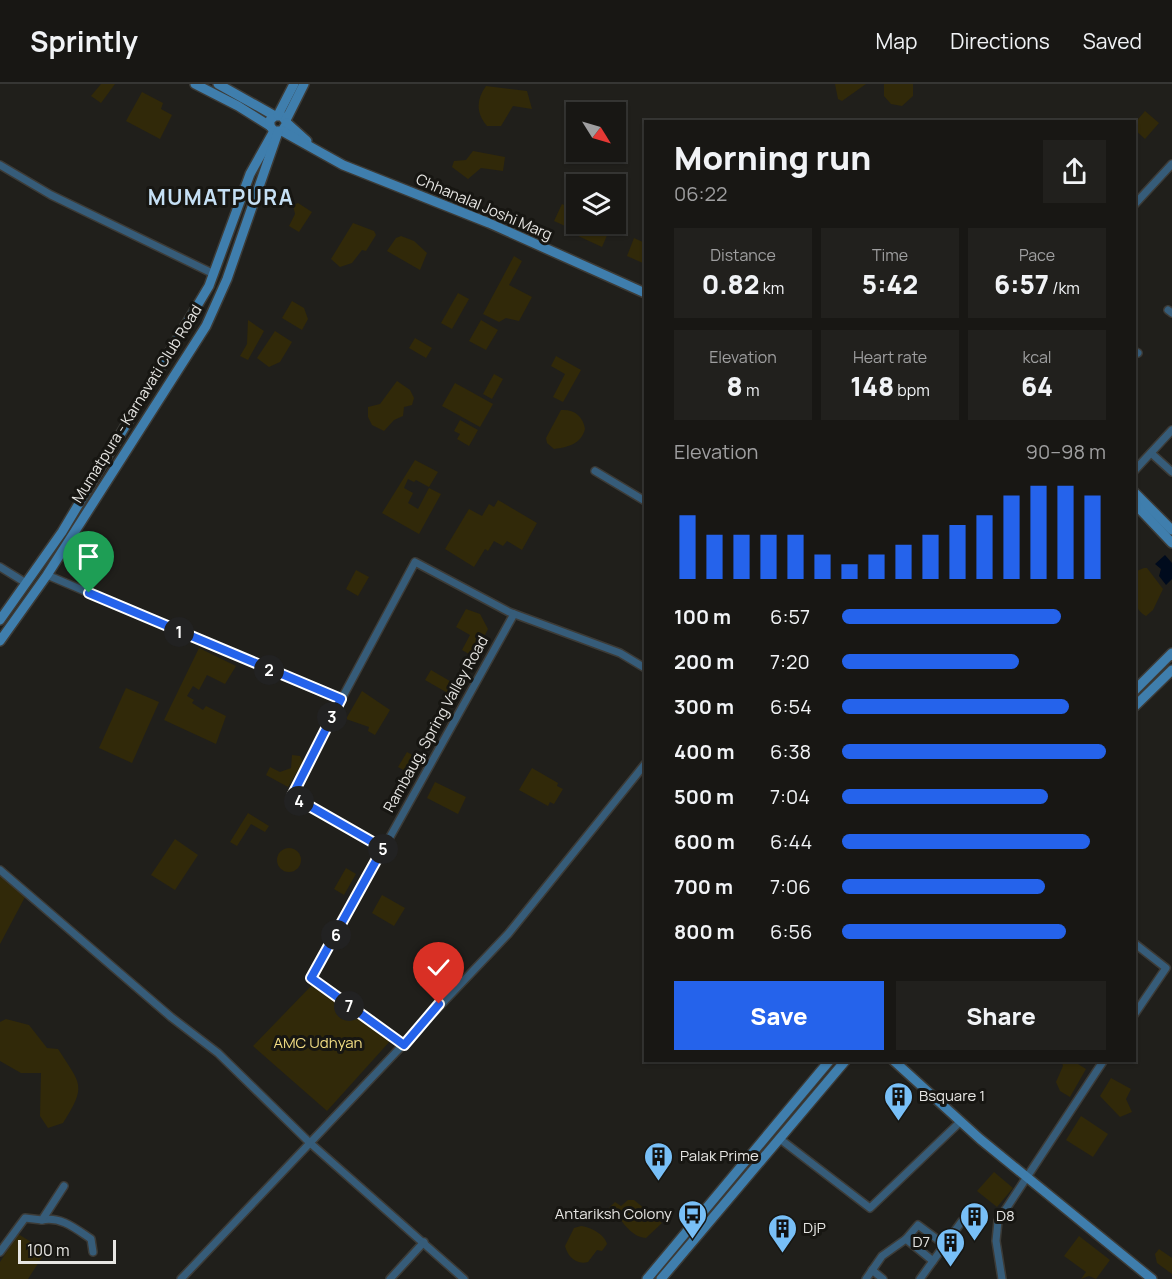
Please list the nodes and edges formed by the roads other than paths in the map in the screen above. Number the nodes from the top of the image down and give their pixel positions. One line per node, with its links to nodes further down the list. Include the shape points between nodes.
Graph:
1 (195, 84): 7 (street)
2 (218, 84): 6 (street)
3 (239, 84): 6 (street)
4 (294, 84): 7 (street)
5 (303, 84): 7 (street)
6 (243, 96): 7 (street)
7 (279, 124): 11 (street, Mumatpura - Karnavati Club Road, via 250,174); 12 (street, Chhanalal Joshi Marg, via 343,165); 24 (street, Mumatpura - Karnavati Club Road, via 227,279 206,326)
8 (1172, 164): 10 (street)
9 (0, 165): 11 (street, via 51,195)
10 (1136, 203)
11 (214, 274): 25 (street, Mumatpura - Karnavati Club Road, via 62,532)
12 (644, 293)
13 (1172, 430): 14 (street)
14 (1151, 453): 15 (street); 17 (street)
15 (1136, 469)
16 (595, 471): 19 (street)
17 (1172, 472)
18 (1136, 494): 21 (street)
19 (644, 499)
20 (1136, 505): 22 (street)
21 (1172, 530)
22 (1172, 543)
23 (0, 567): 25 (street)
24 (47, 575): 28 (street, Mumatpura - Karnavati Club Road); 33 (street)
25 (26, 583): 27 (street, Mumatpura - Karnavati Club Road)
26 (514, 614): 30 (street, via 620,653); 33 (street, via 415,562); 36 (street, Rambaug, Spring Valley Road)
27 (0, 620)
28 (0, 641)
29 (1172, 652): 32 (street)
30 (644, 667)
31 (1172, 670): 34 (street)
32 (1136, 689)
33 (341, 699): 36 (street, via 292,796)
34 (1136, 705)
35 (644, 765): 41 (street, via 508,934)
36 (383, 848): 41 (street, Rambaug, Spring Valley Road, via 311,978)
37 (0, 870): 48 (street, via 218,1053)
38 (1136, 945): 39 (street)
39 (1169, 970): 40 (street)
40 (1136, 1012)
41 (404, 1045): 48 (street)
42 (828, 1062): 64 (street)
43 (844, 1062): 47 (street)
44 (895, 1062): 46 (street)
45 (1103, 1062): 49 (street)
46 (960, 1122): 47 (street, via 870,1208); 49 (street)
47 (780, 1139): 65 (street)
48 (309, 1142): 54 (street); 61 (street)
49 (1027, 1178): 60 (street, via 998,1221 996,1241); 70 (street)
50 (64, 1186): 51 (street)
51 (42, 1220): 56 (street, via 25,1218); 57 (street, via 63,1221 92,1239)
52 (962, 1221): 55 (street)
53 (906, 1239): 55 (street, via 918,1225); 58 (street); 59 (street, via 882,1256)
54 (424, 1242): 62 (street); 63 (street)
55 (945, 1245): 58 (street)
56 (0, 1252)
57 (93, 1252)
58 (933, 1261): 68 (street)
59 (872, 1270): 66 (street); 67 (street)
60 (1002, 1276): 69 (street)
61 (180, 1279)
62 (390, 1279)
63 (464, 1279)
64 (647, 1279)
65 (662, 1279)
66 (866, 1279)
67 (883, 1279)
68 (920, 1279)
69 (1011, 1279)
70 (1152, 1279)

